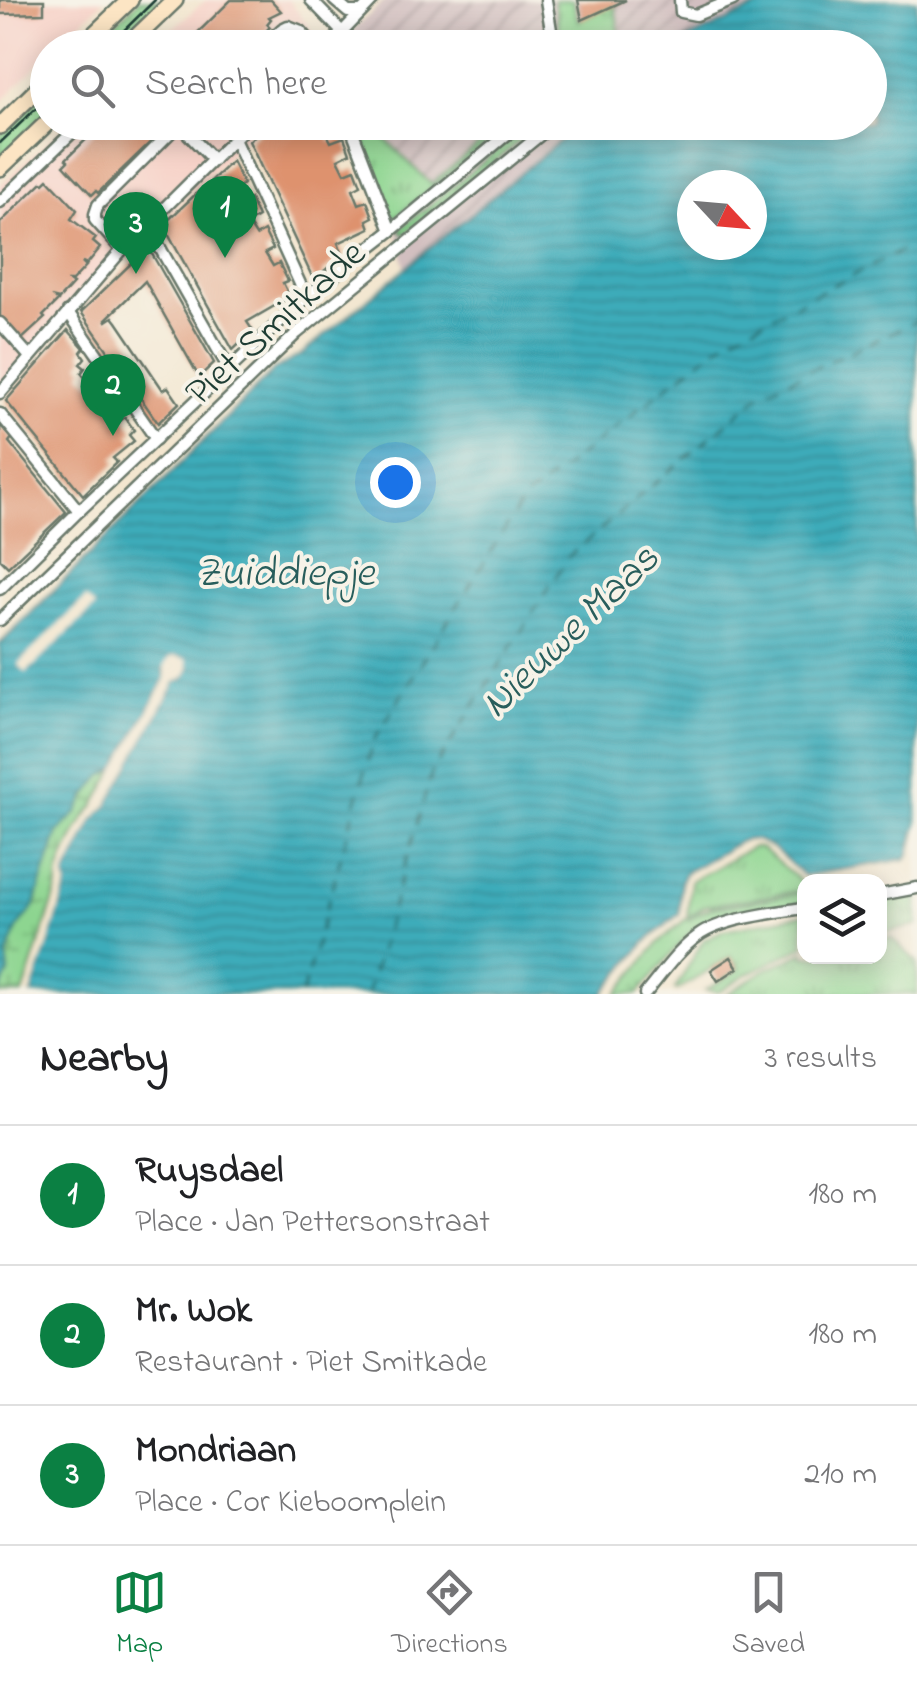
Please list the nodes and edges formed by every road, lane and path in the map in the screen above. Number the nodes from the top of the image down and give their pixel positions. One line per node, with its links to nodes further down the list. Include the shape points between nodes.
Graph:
1 (130, 0): 10 (main road)
2 (175, 0): 11 (main road)
3 (310, 0): 12 (street)
4 (334, 0): 9 (street, via 348,12)
5 (372, 0): 9 (street)
6 (546, 0): 14 (street)
7 (680, 0): 8 (street, via 681,12 696,15)
8 (733, 0)
9 (360, 12): 13 (street)
10 (99, 30)
11 (144, 30)
12 (340, 30)
13 (344, 30)
14 (551, 30)
15 (30, 97): 16 (main road)
16 (0, 126)
17 (30, 139): 27 (main road)
18 (64, 140): 28 (street)
19 (162, 140): 31 (street, via 98,205 96,220)
20 (195, 140): 26 (street)
21 (233, 140): 26 (street)
22 (234, 140): 32 (street)
23 (356, 140): 30 (street)
24 (500, 140): 30 (street, Piet Smitkade)
25 (534, 140): 42 (street, Piet Smitkade, via 297,333)
26 (213, 160): 29 (street)
27 (0, 168)
28 (0, 202)
29 (147, 226): 31 (street); 36 (street)
30 (391, 231): 32 (street, Piet Smitkade)
31 (122, 250): 33 (street)
32 (306, 297): 36 (street, Piet Smitkade)
33 (68, 312): 35 (street); 39 (street)
34 (0, 324): 35 (street)
35 (28, 356): 37 (street)
36 (229, 369): 39 (street, Piet Smitkade)
37 (0, 393)
38 (0, 414): 40 (street)
39 (156, 438): 40 (street, Piet Smitkade)
40 (78, 511): 41 (street, Piet Smitkade)
41 (0, 589)
42 (0, 620)
43 (917, 888): 44 (street)
44 (887, 893)
45 (797, 909): 46 (street, via 703,932)
46 (645, 994)

